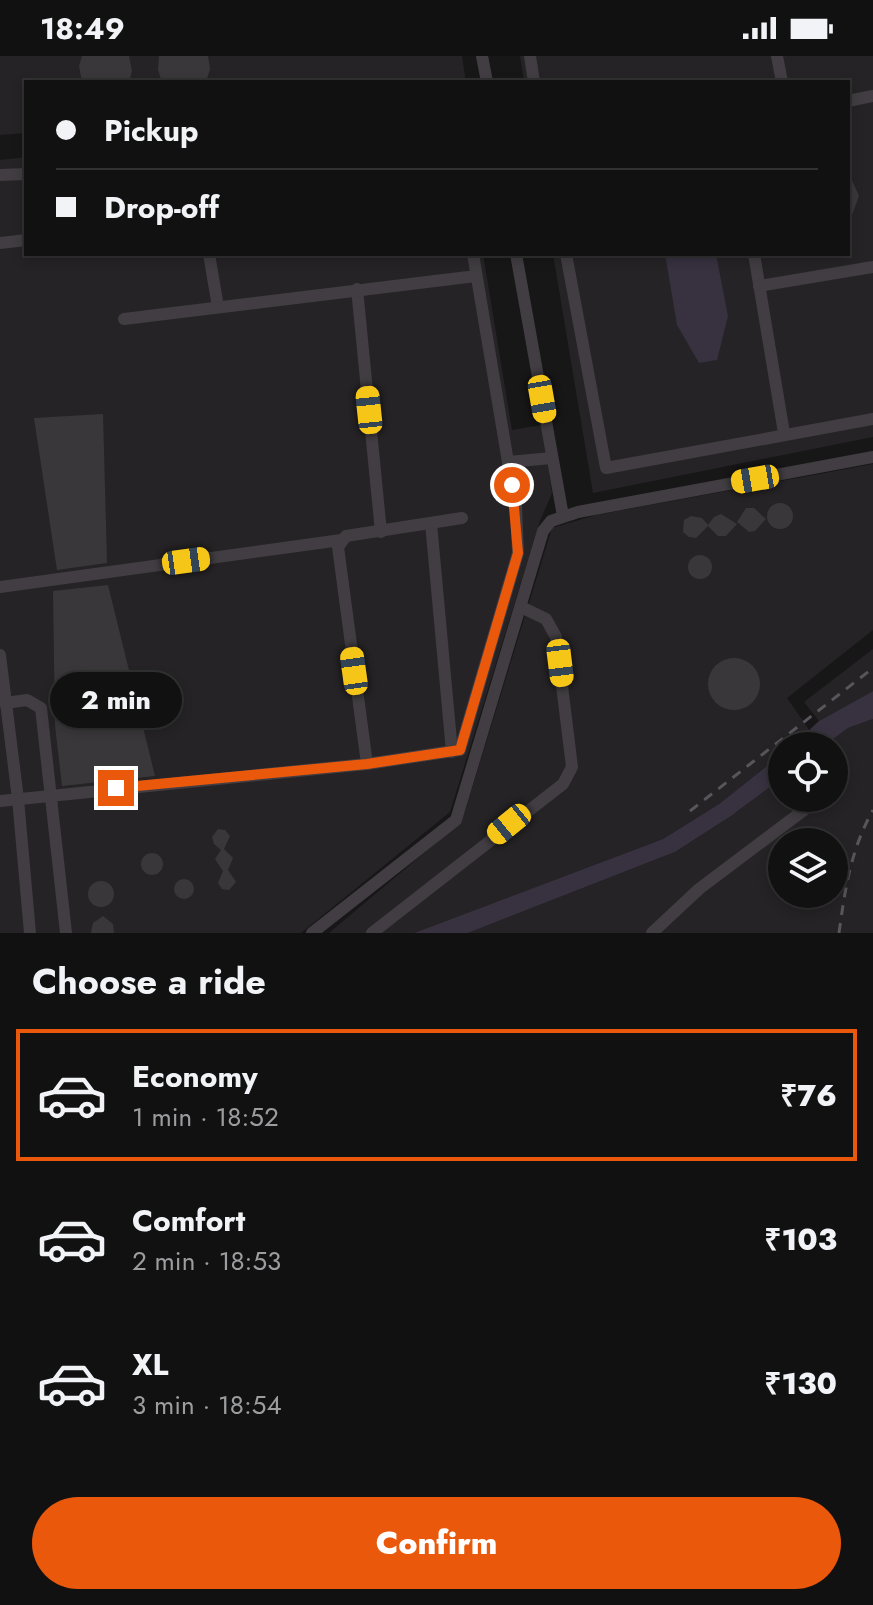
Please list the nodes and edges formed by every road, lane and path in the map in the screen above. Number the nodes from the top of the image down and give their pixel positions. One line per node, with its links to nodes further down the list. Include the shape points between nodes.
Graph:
1 (482, 56): 4 (street)
2 (530, 56): 5 (street)
3 (777, 56): 6 (street)
4 (487, 80)
5 (534, 80)
6 (782, 80)
7 (873, 96): 8 (street)
8 (850, 101)
9 (24, 174): 10 (street)
10 (0, 175)
11 (24, 240): 12 (street)
12 (0, 243)
13 (209, 256): 22 (street)
14 (473, 256): 19 (street)
15 (516, 256): 27 (street)
16 (566, 256): 25 (street, via 606,468)
17 (754, 256): 20 (street)
18 (873, 267): 20 (street)
19 (476, 276): 21 (street); 28 (street)
20 (759, 286): 25 (street)
21 (357, 289): 22 (street); 32 (street)
22 (218, 307): 23 (street)
23 (124, 319)
24 (873, 419): 25 (street)
25 (784, 433)
26 (873, 457): 29 (street)
27 (552, 458): 28 (street); 29 (street)
28 (508, 462): 38 (street, via 518,553 463,744)
29 (563, 516): 35 (street, via 543,531)
30 (462, 518): 31 (street)
31 (431, 523): 32 (street); 38 (street)
32 (381, 532): 33 (street)
33 (341, 540): 34 (street); 39 (street)
34 (0, 587)
35 (521, 607): 46 (street, via 456,820); 47 (street, via 546,619 556,637 572,767 563,784)
36 (0, 655): 37 (street)
37 (5, 703): 40 (street, via 27,700 41,708); 41 (street)
38 (452, 752): 39 (street)
39 (367, 764): 40 (street)
40 (53, 795): 41 (street); 45 (street)
41 (18, 799): 42 (street); 44 (street)
42 (0, 801)
43 (801, 812): 48 (street, via 699,889)
44 (30, 933)
45 (66, 933)
46 (312, 933)
47 (372, 933)
48 (652, 933)

